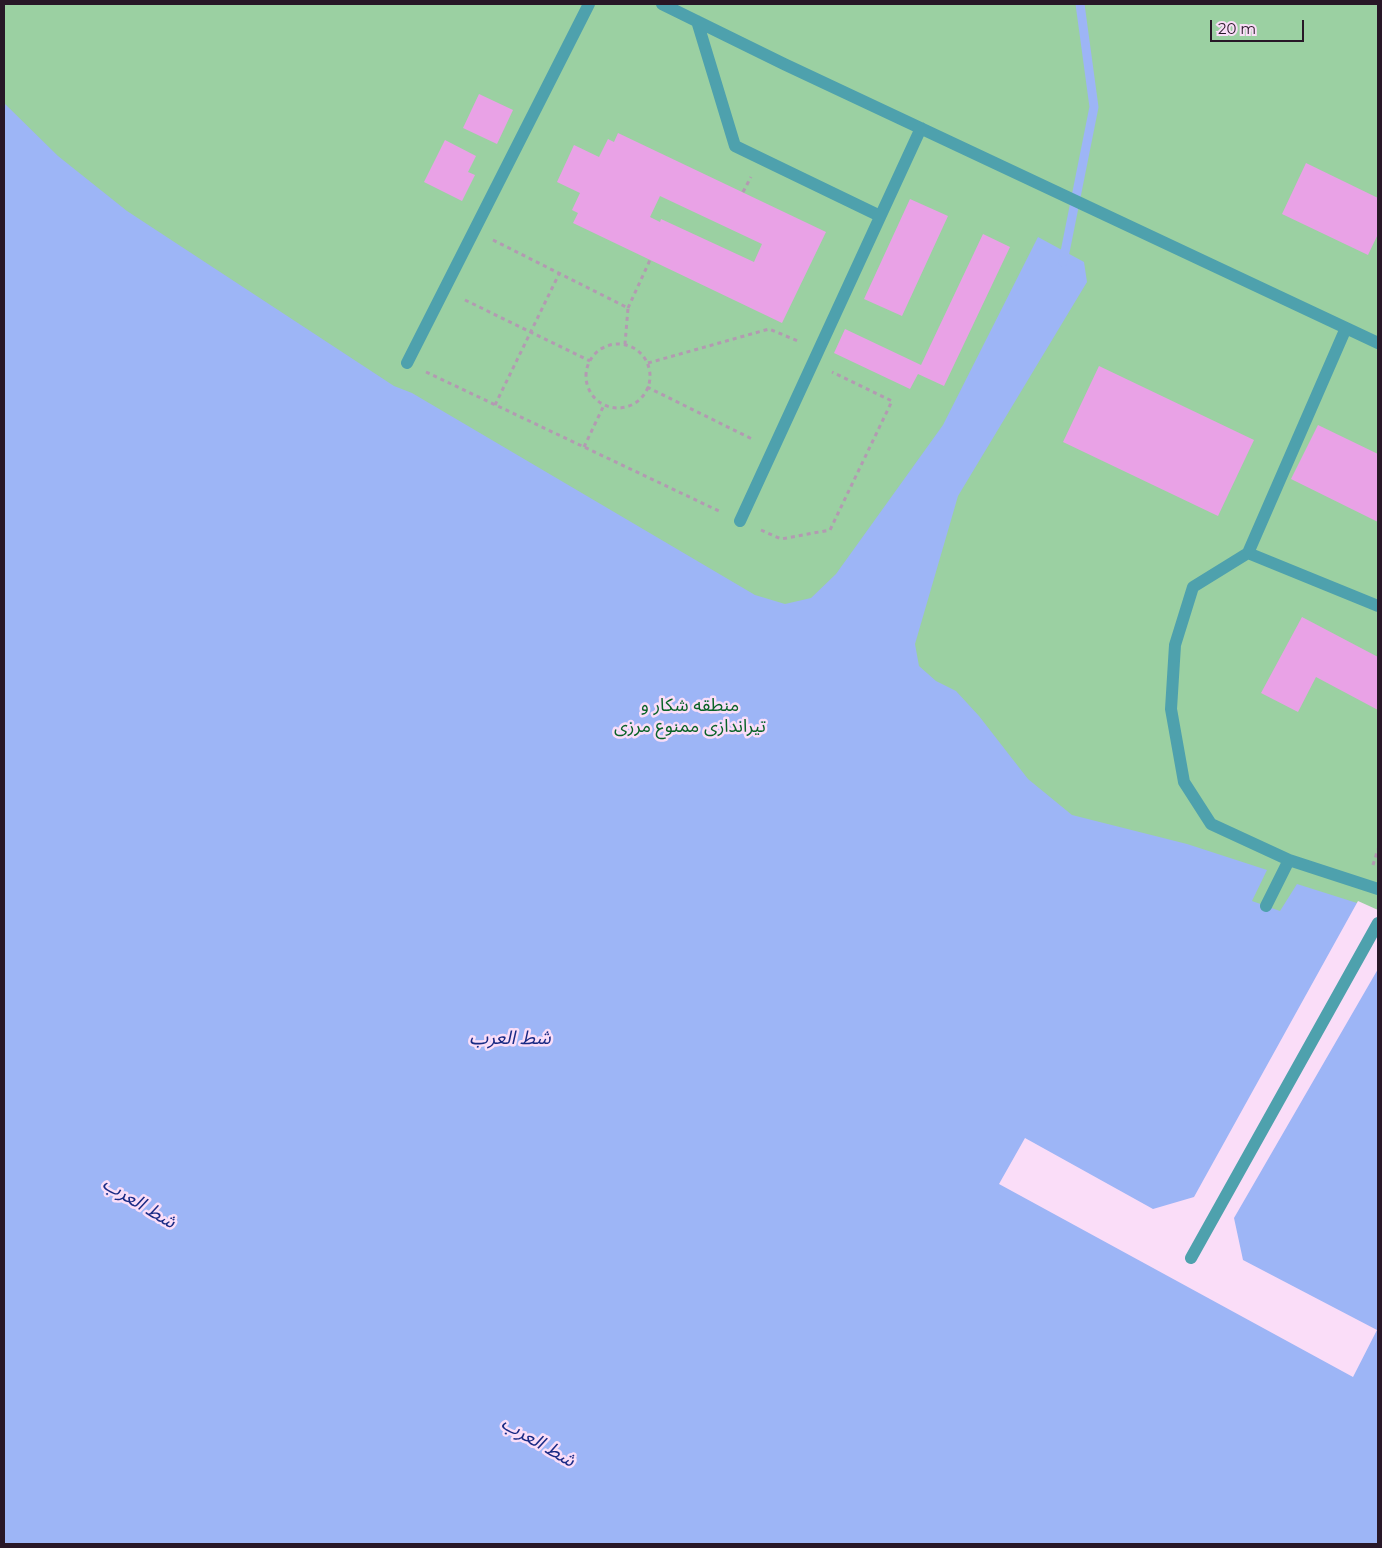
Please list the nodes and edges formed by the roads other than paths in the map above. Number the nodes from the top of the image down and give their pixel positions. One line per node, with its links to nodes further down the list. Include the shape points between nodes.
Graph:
1 (589, 4): 8 (lane)
2 (662, 4): 3 (lane)
3 (697, 21): 4 (lane); 5 (lane, via 735,146)
4 (921, 128): 5 (lane); 6 (lane)
5 (880, 216): 9 (lane)
6 (1346, 328): 7 (lane); 10 (lane)
7 (1378, 343)
8 (407, 364)
9 (740, 521)
10 (1248, 553): 11 (lane); 12 (lane, via 1193,587 1175,645 1171,709 1184,782 1211,824)
11 (1378, 606)
12 (1288, 860): 13 (lane); 14 (lane)
13 (1378, 889)
14 (1266, 906)
15 (1378, 923): 16 (lane)
16 (1191, 1258)

